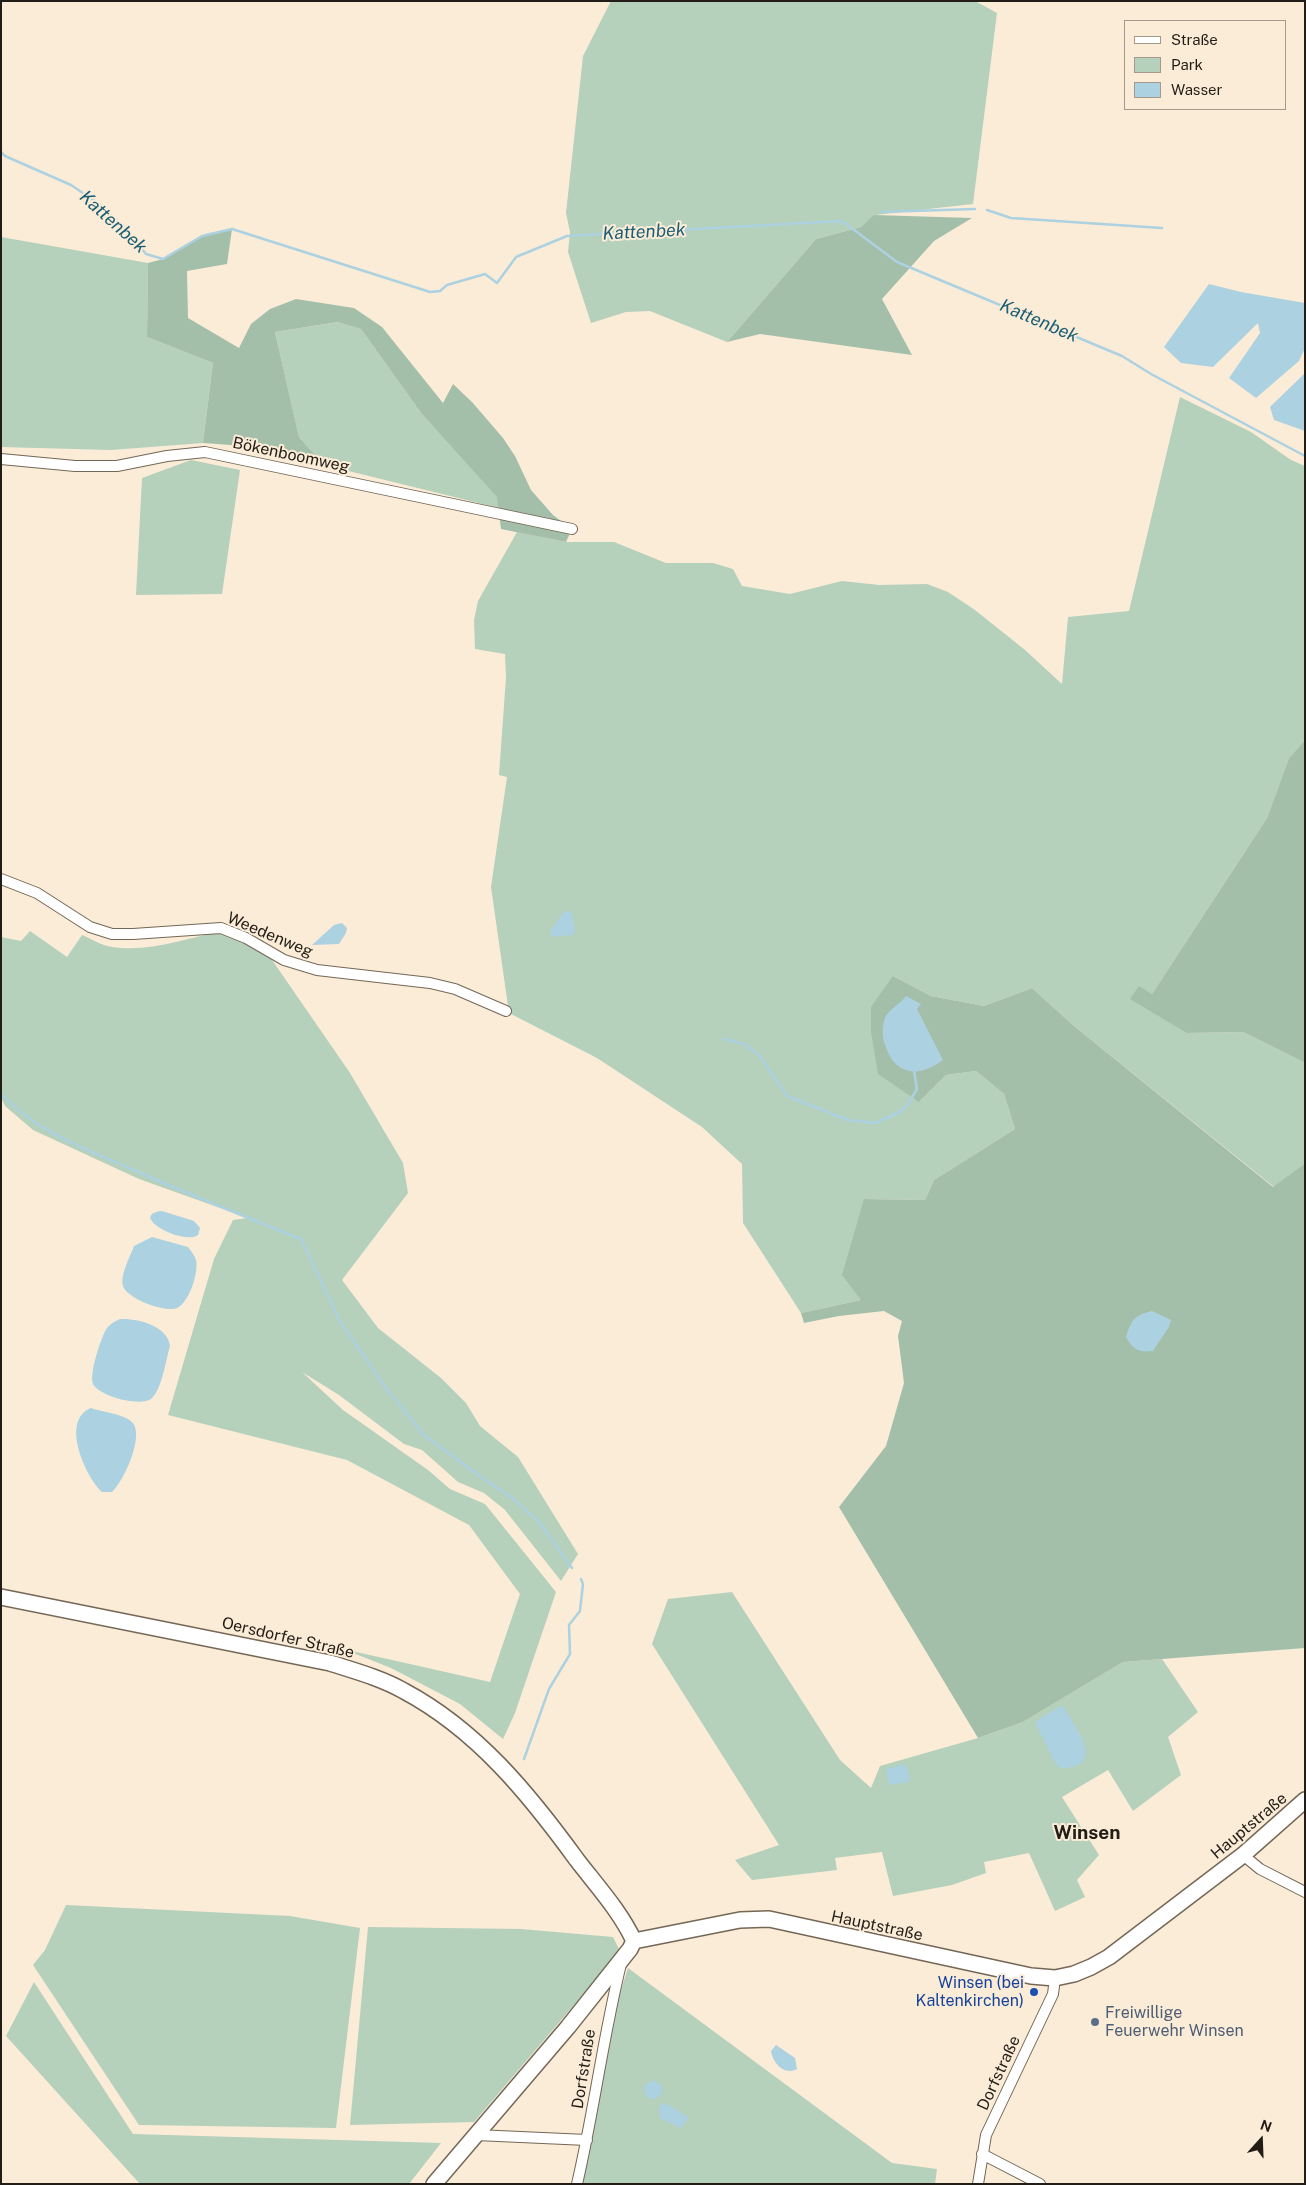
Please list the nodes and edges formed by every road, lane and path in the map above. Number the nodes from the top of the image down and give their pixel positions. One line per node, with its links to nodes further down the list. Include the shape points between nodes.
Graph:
1 (1, 459): 2 (street, Bökenboomweg, via 74,466 117,466 205,452)
2 (572, 529)
3 (1, 879): 4 (street, Weedenweg, via 37,893 90,927 112,934 221,928 300,966 430,983 455,989)
4 (506, 1011)
5 (1, 1597): 9 (street, Oersdorfer Straße, via 330,1663 404,1691 455,1724 528,1794 615,1910)
6 (1305, 1800): 7 (street, Hauptstraße)
7 (1243, 1855): 8 (street, via 1260,1869); 11 (street, Hauptstraße, via 1109,1957 1091,1968)
8 (1305, 1892)
9 (634, 1941): 10 (street); 11 (street, Hauptstraße, via 740,1920 769,1919 1008,1972)
10 (622, 1959): 12 (street); 13 (street, Dorfstraße, via 608,2017)
11 (1054, 1978): 14 (street, Dorfstraße, via 1053,1994 986,2135)
12 (476, 2135): 13 (street); 15 (street)
13 (587, 2140): 16 (street, Dorfstraße)
14 (982, 2154): 17 (street, Dorfstraße); 18 (street)
15 (434, 2184)
16 (577, 2184)
17 (978, 2184)
18 (1040, 2184)

